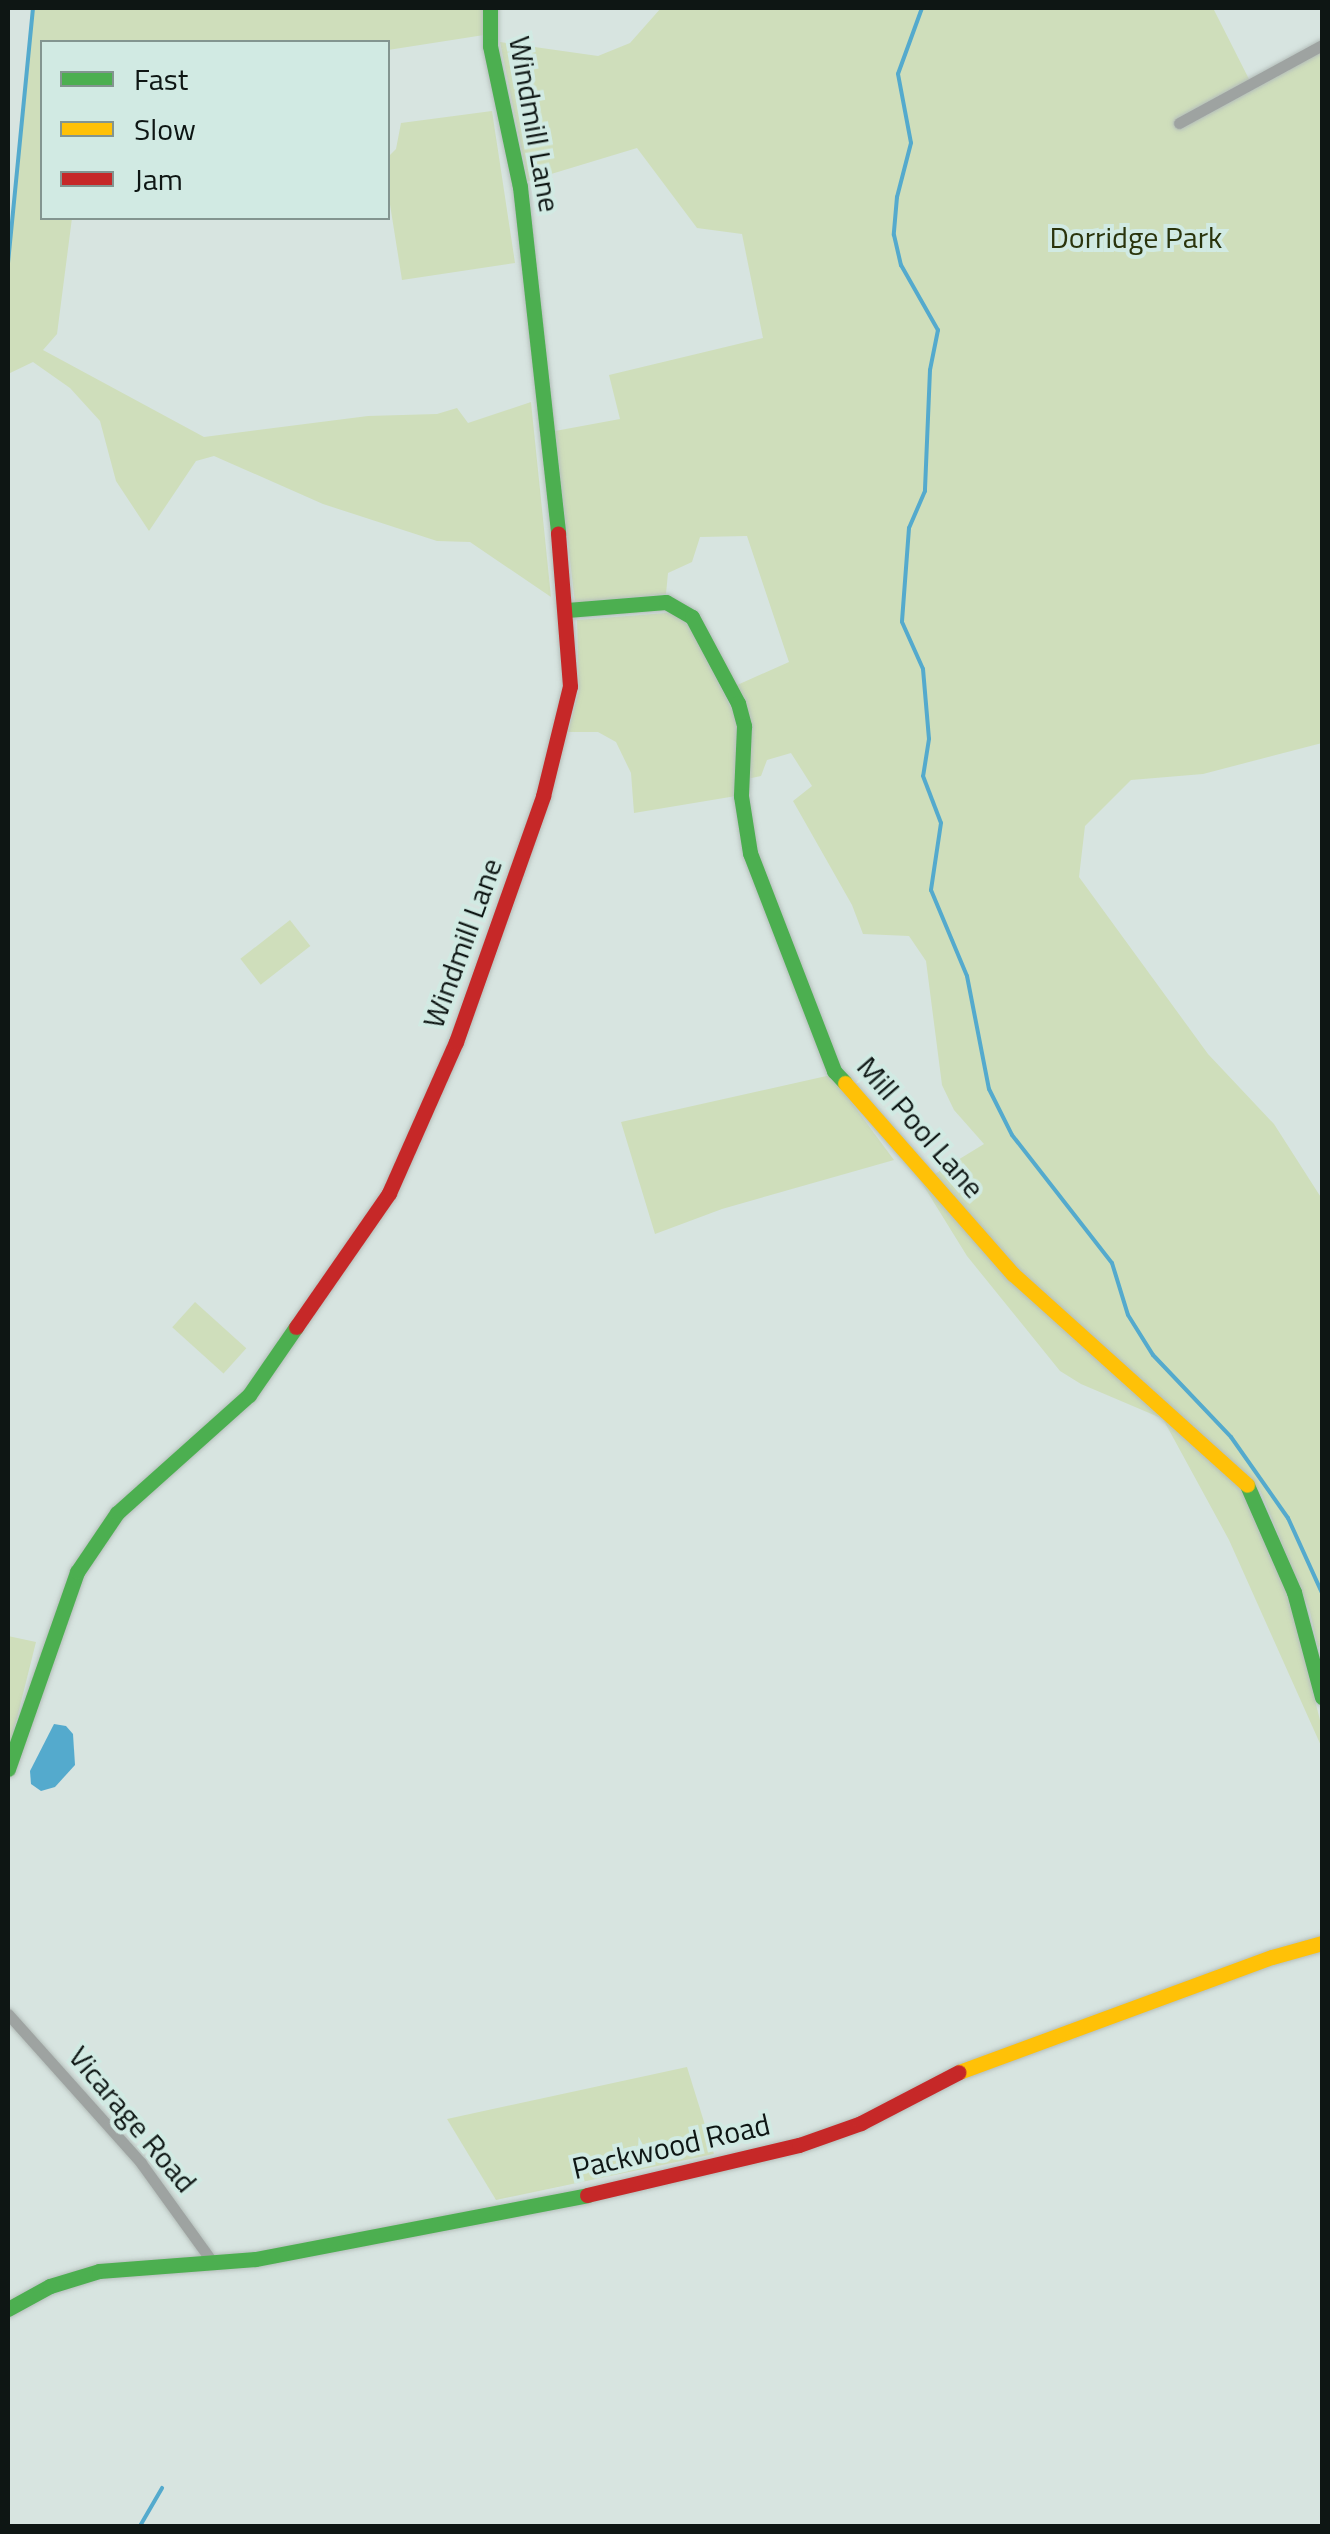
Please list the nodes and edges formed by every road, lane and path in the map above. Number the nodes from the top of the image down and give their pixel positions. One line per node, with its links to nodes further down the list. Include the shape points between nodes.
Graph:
1 (490, 8): 4 (street, Windmill Lane, via 490,46 525,226)
2 (1322, 45): 3 (street)
3 (1179, 123)
4 (567, 610): 5 (street, Mill Pool Lane, via 666,602 692,617 738,703 750,853 834,1070 1013,1274 1250,1487 1294,1592); 6 (street, Windmill Lane, via 570,686 543,796 456,1042 388,1193 249,1395 117,1513 77,1572)
5 (1322, 1697)
6 (8, 1768)
7 (1322, 1944): 10 (street, Packwood Road, via 951,2075 861,2123 799,2145 568,2199)
8 (8, 2014): 9 (street, Vicarage Road, via 142,2162)
9 (194, 2236): 10 (street, Vicarage Road); 11 (street)
10 (213, 2263): 11 (street, Packwood Road)
11 (182, 2264): 12 (street, Packwood Road, via 99,2271 50,2286)
12 (8, 2309)

